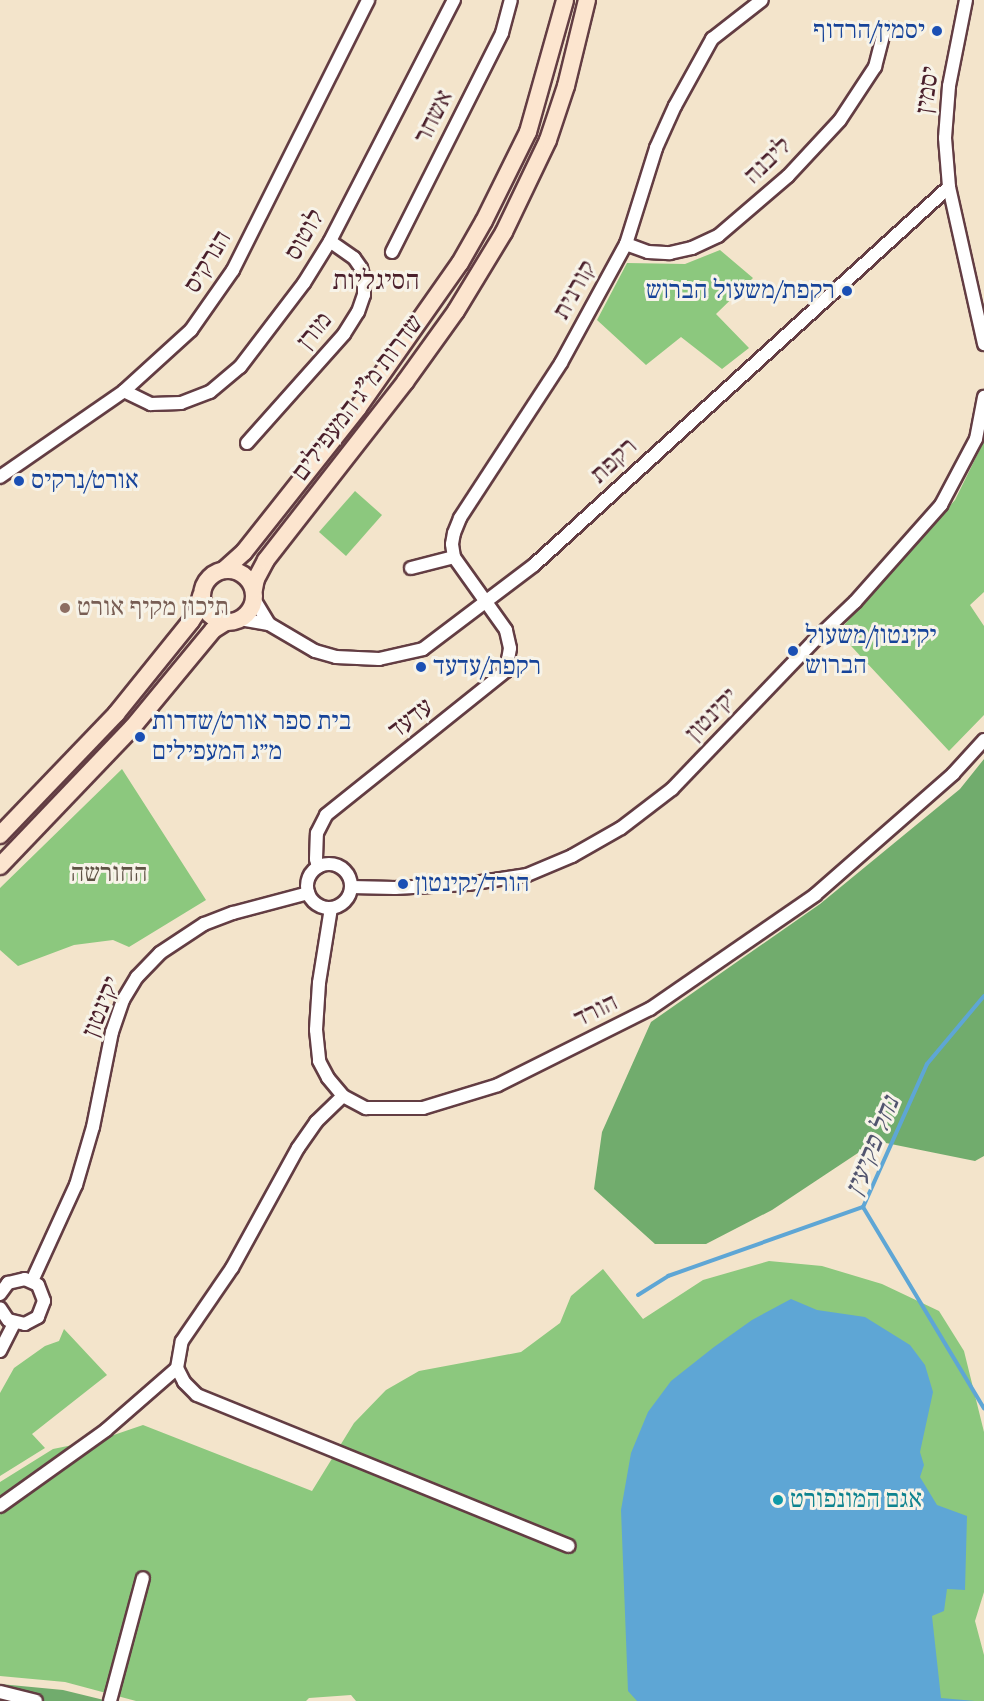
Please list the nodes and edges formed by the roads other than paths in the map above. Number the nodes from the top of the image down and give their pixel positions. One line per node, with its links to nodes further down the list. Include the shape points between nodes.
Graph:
1 (369, 0): 14 (street, הנרקיס, via 233,270 191,330)
2 (454, 0): 10 (street, לוטוס)
3 (511, 0): 12 (street, אשחר, via 502,33)
4 (565, 0): 20 (main road, שדרות מ"ג המעפילים, via 528,132 460,262 358,408 244,552)
5 (587, 0): 21 (main road, שדרות מ"ג המעפילים, via 551,132 504,232 456,311 266,560 256,579)
6 (762, 0): 11 (street, קורנית, via 712,39 656,148)
7 (966, 0): 9 (street, יסמין, via 949,86 945,138)
8 (885, 28): 11 (street, ליבנה, via 875,68 840,120 788,176 718,236 670,253 648,252)
9 (949, 188): 13 (street); 23 (street, רקפת, via 534,565)
10 (330, 241): 14 (street, לוטוס, via 304,283 240,367 210,392 181,403 151,404); 16 (street, מורן, via 354,258 360,268 364,295 358,312 344,334)
11 (626, 244): 18 (street, קורנית, via 561,363 460,518 452,544)
12 (392, 252)
13 (984, 344)
14 (124, 391): 17 (street, הנרקיס)
15 (984, 397): 30 (street, יקינטון, via 976,439 941,504 855,602 672,789 621,828 572,856 527,875 468,884)
16 (247, 443)
17 (0, 477)
18 (454, 557): 19 (street); 23 (street)
19 (411, 568)
20 (224, 570): 21 (main road, via 246,576); 22 (main road, via 210,576)
21 (254, 594): 24 (main road, via 247,614); 25 (street, רקפת)
22 (201, 596): 24 (main road, via 212,617); 27 (main road, via 191,621 116,714)
23 (487, 601): 25 (street, רקפת, via 423,649 379,659 336,657 315,651); 29 (street, עדעד, via 506,630 510,648 506,671 326,814 317,833)
24 (233, 621): 25 (street, רקפת); 28 (main road, via 213,630 132,728)
25 (269, 624)
26 (984, 740): 33 (street, הורד, via 945,781 815,895 650,1009 498,1085 423,1108 366,1108)
27 (0, 835)
28 (0, 866)
29 (318, 867): 30 (street, via 340,867 349,876); 31 (street, via 308,881)
30 (351, 887): 32 (street, via 345,901)
31 (308, 893): 32 (street, via 314,902); 34 (street, יקינטון, via 204,924 160,952 137,977 123,1000 112,1032 93,1127 68,1206)
32 (330, 908): 33 (street, הורד, via 316,1030 319,1061)
33 (343, 1096): 39 (street, via 316,1122 298,1148 235,1263 182,1341)
34 (32, 1281): 35 (street, via 14,1280); 37 (street, via 43,1294 42,1312 29,1323)
35 (0, 1292)
36 (0, 1308): 37 (street)
37 (14, 1323): 38 (street)
38 (0, 1351)
39 (177, 1368): 40 (street, via 106,1430); 41 (street, via 197,1395)
40 (0, 1506)
41 (568, 1546)
42 (142, 1578): 45 (street)
43 (0, 1692): 44 (street)
44 (36, 1701)
45 (110, 1701)

